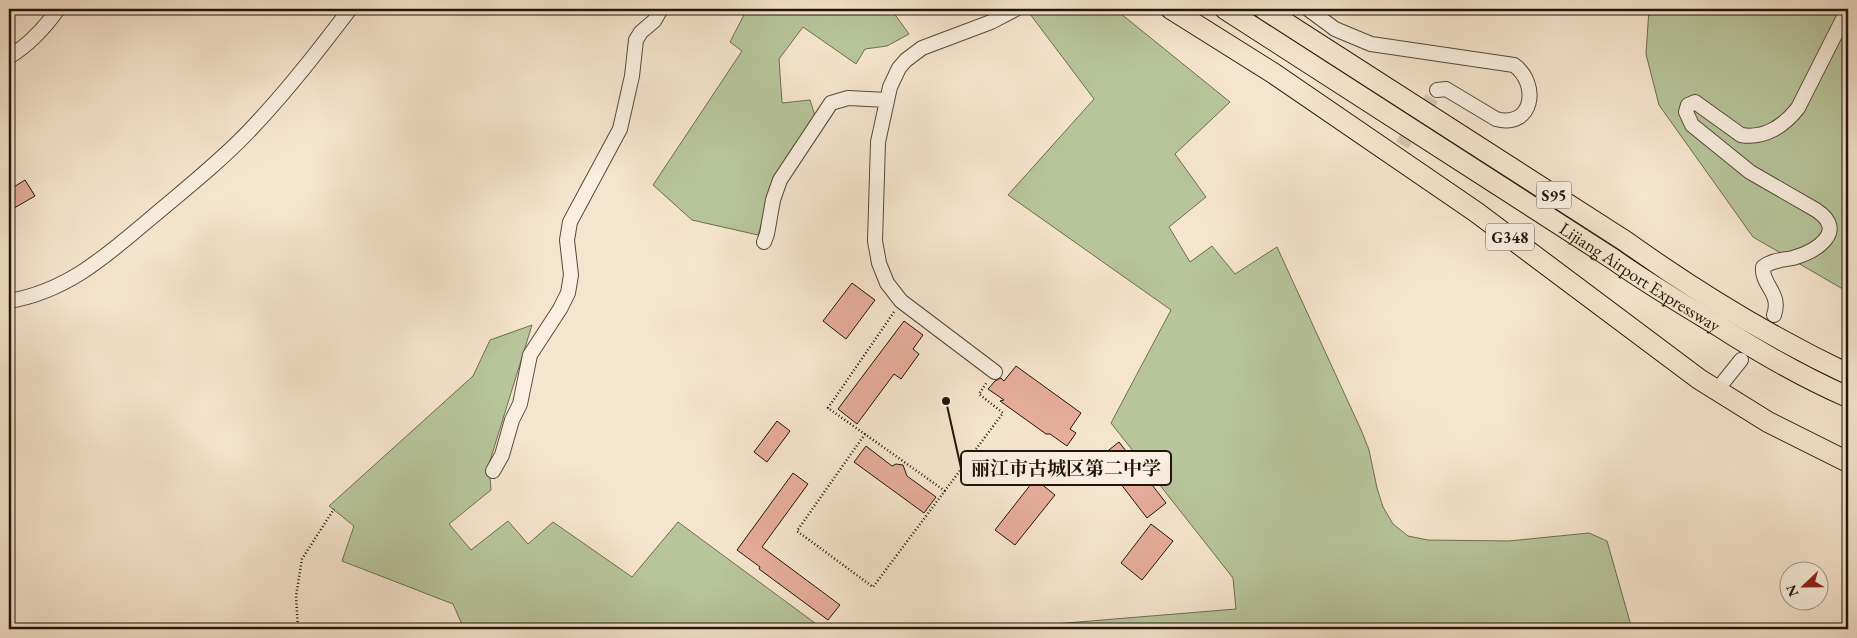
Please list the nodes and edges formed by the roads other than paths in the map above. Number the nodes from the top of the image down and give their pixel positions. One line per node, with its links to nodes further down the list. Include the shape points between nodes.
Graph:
1 (58, 9): 10 (street, via 40,33)
2 (350, 9): 14 (street, via 304,69 249,130 180,194 79,275 38,294)
3 (661, 9): 22 (street, via 636,40 620,129 570,222 568,293 530,355 520,404)
4 (1016, 9): 12 (street, via 913,53 894,77)
5 (1172, 9): 19 (highway, G348, via 1399,150 1476,212)
6 (1264, 9): 18 (highway, Lijiang Airport Expressway / S95, via 1656,264 1776,337)
7 (1308, 9): 11 (street, via 1335,29 1371,44 1514,65 1526,78 1530,96 1523,114 1512,120 1502,120 1446,89)
8 (1848, 9): 15 (street, via 1798,108 1780,126 1764,134 1741,135 1695,102 1688,105 1686,112 1692,125 1750,172 1816,210 1830,222 1830,233 1826,239 1811,250 1763,267 1763,274 1776,300)
9 (1228, 11): 20 (highway, Lijiang Airport Expressway / S95, via 1653,286 1766,356)
10 (9, 57)
11 (1437, 90)
12 (887, 100): 13 (street, via 848,98 831,103 780,180); 17 (street, via 878,142 874,230 882,273 901,301)
13 (764, 242)
14 (9, 300)
15 (1774, 315)
16 (1741, 360): 19 (street)
17 (995, 372)
18 (1848, 374)
19 (1717, 390): 21 (highway, G348, via 1768,422)
20 (1848, 397)
21 (1848, 462)
22 (493, 471)

